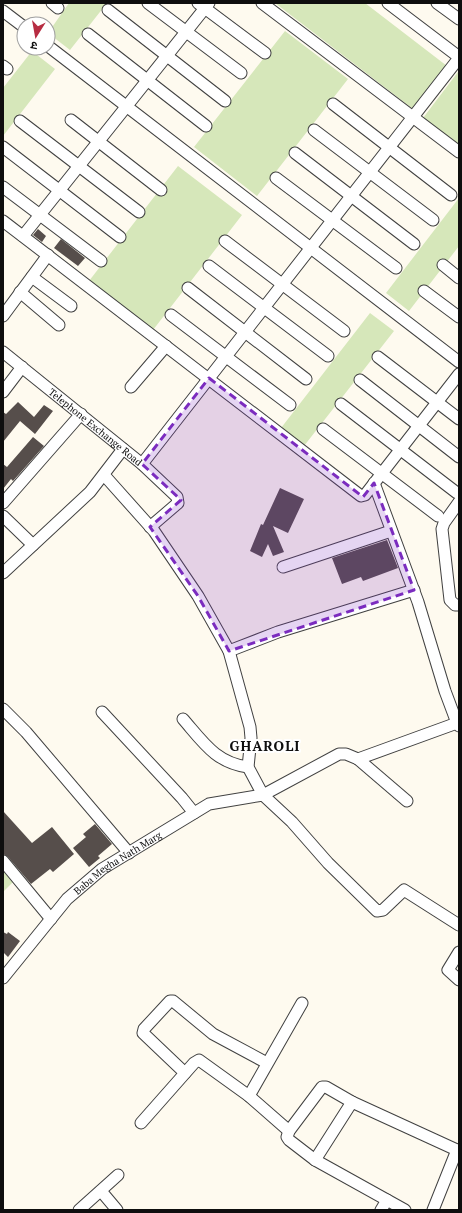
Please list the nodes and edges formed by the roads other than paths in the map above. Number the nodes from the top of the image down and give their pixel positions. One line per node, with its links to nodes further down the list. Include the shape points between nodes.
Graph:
1 (148, 3): 10 (street)
2 (262, 3): 21 (street)
3 (388, 3): 15 (street)
4 (437, 3): 8 (street)
5 (204, 5): 10 (street); 13 (street)
6 (108, 10): 14 (street)
7 (3, 11): 9 (street)
8 (459, 19)
9 (16, 21)
10 (186, 32): 14 (street); 16 (street)
11 (88, 34): 17 (street)
12 (56, 52): 20 (street)
13 (265, 53)
14 (167, 56): 17 (street); 18 (street)
15 (459, 58): 21 (street, Telephone Exchange Road)
16 (241, 73)
17 (147, 80): 20 (street); 24 (street)
18 (225, 101)
19 (333, 104): 28 (street)
20 (127, 106): 26 (street); 48 (street)
21 (414, 116): 28 (street, Telephone Exchange Road); 29 (street)
22 (71, 120): 26 (street)
23 (20, 121): 31 (street)
24 (206, 126)
25 (314, 130): 32 (street)
26 (98, 142): 31 (street); 35 (street)
27 (3, 147): 36 (street)
28 (389, 147): 32 (street, Telephone Exchange Road); 37 (street)
29 (459, 152)
30 (295, 153): 38 (street)
31 (79, 166): 36 (street); 39 (street)
32 (370, 173): 38 (street, Telephone Exchange Road); 41 (street)
33 (276, 178): 43 (street)
34 (3, 187): 40 (street)
35 (161, 190)
36 (60, 191): 40 (street); 45 (street)
37 (451, 195)
38 (351, 196): 43 (street, Telephone Exchange Road); 47 (street)
39 (139, 212)
40 (40, 215): 44 (street); 50 (street)
41 (433, 220)
42 (3, 221): 44 (street)
43 (332, 221): 48 (street, Telephone Exchange Road); 53 (street)
44 (23, 236): 49 (street)
45 (120, 237)
46 (226, 241): 56 (street)
47 (414, 244)
48 (311, 248): 56 (street, Telephone Exchange Road); 73 (street)
49 (48, 255): 54 (street); 68 (street)
50 (102, 261)
51 (443, 265): 55 (street)
52 (209, 266): 61 (street)
53 (396, 268)
54 (32, 278): 59 (street); 60 (street)
55 (459, 278)
56 (282, 284): 61 (street, Telephone Exchange Road); 66 (street)
57 (188, 288): 67 (street)
58 (424, 291): 64 (street)
59 (20, 292): 63 (street); 65 (street)
60 (71, 306)
61 (264, 308): 67 (street, Telephone Exchange Road); 71 (street)
62 (171, 315): 70 (street)
63 (3, 316)
64 (459, 317)
65 (59, 325)
66 (344, 331)
67 (245, 332): 70 (street, Telephone Exchange Road); 77 (street)
68 (166, 346): 76 (street); 79 (street)
69 (3, 352): 74 (street, Telephone Exchange Road)
70 (226, 356): 76 (street, Telephone Exchange Road); 83 (street)
71 (328, 356)
72 (378, 357): 81 (street)
73 (459, 362)
74 (22, 367): 80 (street); 84 (street, Telephone Exchange Road)
75 (459, 374): 81 (street)
76 (209, 378): 91 (street, Telephone Exchange Road); 94 (street, via 361,496 365,495)
77 (306, 380)
78 (360, 380): 86 (street)
79 (131, 387)
80 (3, 392)
81 (437, 402): 85 (street); 86 (street)
82 (341, 404): 89 (street)
83 (290, 405)
84 (81, 414): 88 (street, Telephone Exchange Road); 95 (street)
85 (459, 419)
86 (419, 426): 89 (street); 90 (street)
87 (323, 429): 92 (street)
88 (123, 449): 91 (street, Telephone Exchange Road); 93 (street)
89 (400, 450): 92 (street); 96 (street)
90 (459, 456)
91 (142, 464): 99 (street, via 179,501)
92 (382, 473): 94 (street); 98 (street)
93 (104, 475): 99 (street); 101 (street, via 90,492)
94 (374, 483): 100 (street)
95 (3, 503)
96 (457, 504): 105 (street, via 442,529 450,600)
97 (3, 516): 101 (street)
98 (438, 516)
99 (150, 527): 106 (street, via 198,596)
100 (391, 530): 102 (street); 104 (street)
101 (33, 545): 103 (street)
102 (282, 567)
103 (3, 573)
104 (414, 590): 106 (street, via 278,632); 110 (street, via 445,692)
105 (459, 605)
106 (229, 651): 112 (street, via 250,727)
107 (3, 709): 116 (street, via 26,732)
108 (102, 712): 115 (street)
109 (183, 719): 112 (street, via 222,760)
110 (458, 725): 111 (street)
111 (358, 759): 113 (street, Baba Megha Nath Marg, via 339,754); 114 (street)
112 (248, 767): 113 (street)
113 (264, 795): 115 (street, Baba Megha Nath Marg, via 208,804); 119 (street, via 292,822 328,864 377,911 383,910 404,890)
114 (407, 801)
115 (194, 813): 116 (street, Baba Megha Nath Marg)
116 (129, 853): 118 (street, Baba Megha Nath Marg, via 90,878 67,899)
117 (3, 860): 118 (street)
118 (51, 919): 121 (street, Baba Megha Nath Marg)
119 (459, 925)
120 (459, 952): 122 (street, via 448,970)
121 (3, 978)
122 (459, 980)
123 (302, 1003): 124 (street)
124 (267, 1063): 125 (street, via 213,1034 173,1001 148,1024 143,1033); 126 (street)
125 (185, 1073): 126 (street, via 194,1062 201,1061); 128 (street)
126 (249, 1096): 129 (street)
127 (352, 1102): 129 (street, via 324,1086); 130 (street); 131 (street)
128 (141, 1123)
129 (289, 1131): 131 (street, via 289,1140)
130 (458, 1151): 139 (street)
131 (315, 1160): 134 (street)
132 (118, 1175): 133 (street)
133 (100, 1191): 135 (street); 136 (street)
134 (387, 1200): 137 (street); 138 (street)
135 (79, 1210)
136 (117, 1210)
137 (381, 1210)
138 (405, 1210)
139 (433, 1210)

